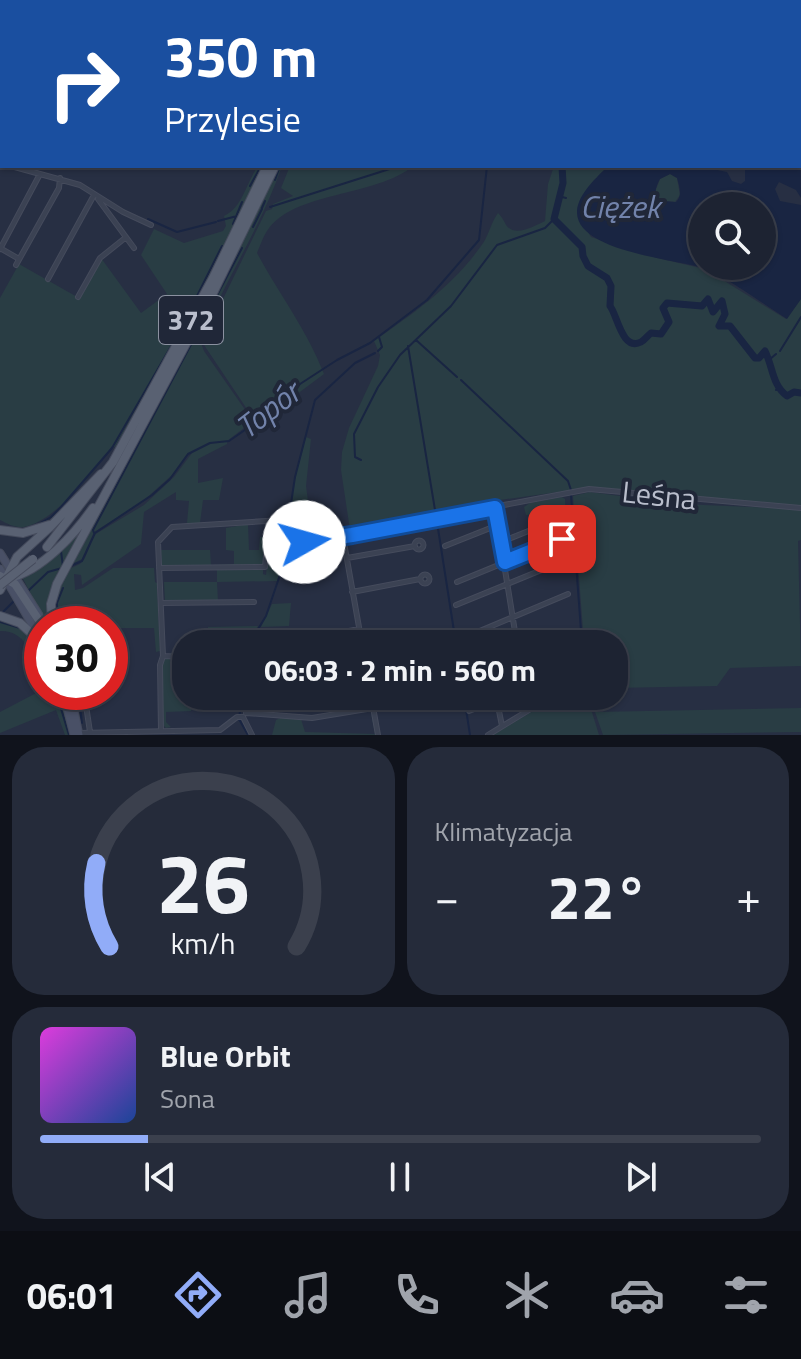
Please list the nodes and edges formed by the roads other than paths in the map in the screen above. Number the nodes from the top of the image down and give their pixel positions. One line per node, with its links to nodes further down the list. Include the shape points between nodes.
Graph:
1 (18, 168): 4 (street)
2 (266, 168): 13 (main road, 372)
3 (274, 168): 14 (main road, 372)
4 (40, 174): 5 (street); 10 (street)
5 (60, 178): 6 (street); 10 (street, via 18,262)
6 (96, 196): 7 (street); 8 (street); 11 (street)
7 (151, 225)
8 (125, 238): 9 (street); 12 (street, via 100,258)
9 (134, 248)
10 (0, 249)
11 (48, 279)
12 (78, 297)
13 (123, 444): 18 (main road); 28 (main road, 372, via 99,484)
14 (122, 460): 15 (main road); 28 (main road, 372)
15 (107, 488): 35 (main road, via 67,538 30,569); 47 (main road, via 61,577)
16 (495, 508): 17 (street, Leśna, via 589,489); 20 (street); 23 (street, Leśna)
17 (801, 508)
18 (57, 520): 22 (main road, via 30,533); 35 (main road, via 20,554)
19 (269, 522): 23 (street, Leśna, via 301,521 302,541); 33 (street, via 168,530 158,542); 33 (street, via 265,567)
20 (498, 525): 25 (street); 27 (street)
21 (536, 528): 25 (street)
22 (0, 530)
23 (343, 537): 30 (street)
24 (562, 539): 31 (street)
25 (501, 542): 31 (street)
26 (415, 546): 30 (street)
27 (445, 546)
28 (47, 547): 35 (main road, 372, bridge)
29 (0, 553): 35 (main road)
30 (347, 558): 39 (street)
31 (505, 562): 37 (street); 38 (street)
32 (561, 562): 38 (street)
33 (159, 568): 43 (street)
34 (0, 569): 35 (main road)
35 (6, 579): 41 (main road)
36 (420, 579): 39 (street)
37 (457, 582)
38 (508, 583): 44 (street); 49 (street)
39 (352, 592): 51 (street)
40 (568, 594): 49 (street)
41 (24, 600): 45 (main road); 46 (main road)
42 (254, 602): 43 (street)
43 (161, 603): 55 (street)
44 (456, 605)
45 (27, 606)
46 (29, 606)
47 (52, 606)
48 (1, 616): 50 (main road)
49 (513, 617): 53 (street); 54 (street)
50 (24, 627)
51 (359, 629): 52 (street)
52 (354, 630)
53 (482, 630)
54 (515, 630)
55 (163, 656): 56 (street); 67 (street)
56 (172, 656)
57 (69, 710): 69 (main road)
58 (73, 710): 69 (main road)
59 (87, 710): 68 (street)
60 (244, 710): 65 (street)
61 (361, 710): 65 (street, via 312,718)
62 (373, 710): 71 (street)
63 (499, 710): 66 (street)
64 (529, 710): 66 (street)
65 (242, 716): 67 (street, via 220,730); 70 (street)
66 (502, 726): 72 (street)
67 (161, 731): 68 (street)
68 (90, 732): 69 (street)
69 (77, 734)
70 (253, 734)
71 (378, 735)
72 (488, 735)

